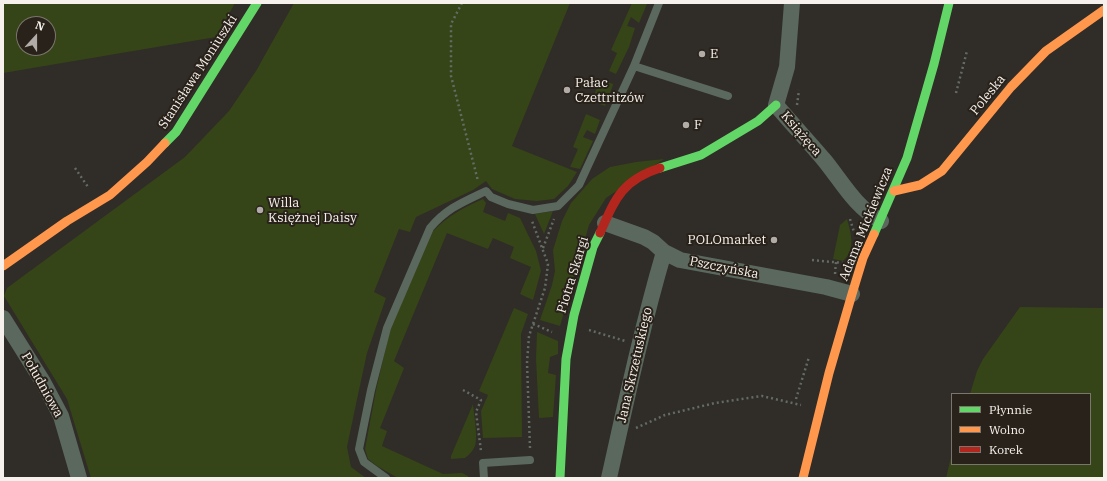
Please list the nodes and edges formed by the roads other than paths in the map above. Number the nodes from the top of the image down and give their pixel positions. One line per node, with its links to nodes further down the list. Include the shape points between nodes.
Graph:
1 (257, 3): 13 (street, Stanisława Moniuszki, via 176,132 110,196 67,221)
2 (659, 3): 6 (lane)
3 (792, 3): 8 (street, Książęca, via 787,67)
4 (949, 3): 9 (street, Adama Mickiewicza, via 907,158)
5 (1104, 10): 9 (street, Poleska, via 1046,51 1010,87 942,171 920,185)
6 (634, 66): 7 (lane); 18 (lane, via 579,185 558,205 533,210 508,204 491,197 486,191 449,208 430,228 387,328 359,449 364,462)
7 (728, 96)
8 (776, 106): 10 (street, Książęca, via 824,160 859,205); 11 (street, Piotra Skargi, via 758,121 701,155 635,179 623,189)
9 (894, 191): 10 (street, Adama Mickiewicza)
10 (880, 221): 14 (street, Adama Mickiewicza, via 863,258)
11 (604, 223): 12 (street, Pszczyńska, via 644,237); 20 (street, Piotra Skargi, via 593,247 585,275 566,359)
12 (664, 252): 14 (street, Pszczyńska, via 680,260); 21 (street, Jana Skrzetuskiego)
13 (3, 266)
14 (852, 294): 22 (street, Adama Mickiewicza)
15 (3, 318): 17 (street, Południowa, via 61,416)
16 (530, 460): 19 (lane, via 483,463)
17 (79, 478)
18 (386, 478)
19 (484, 478)
20 (560, 478)
21 (609, 478)
22 (803, 478)

